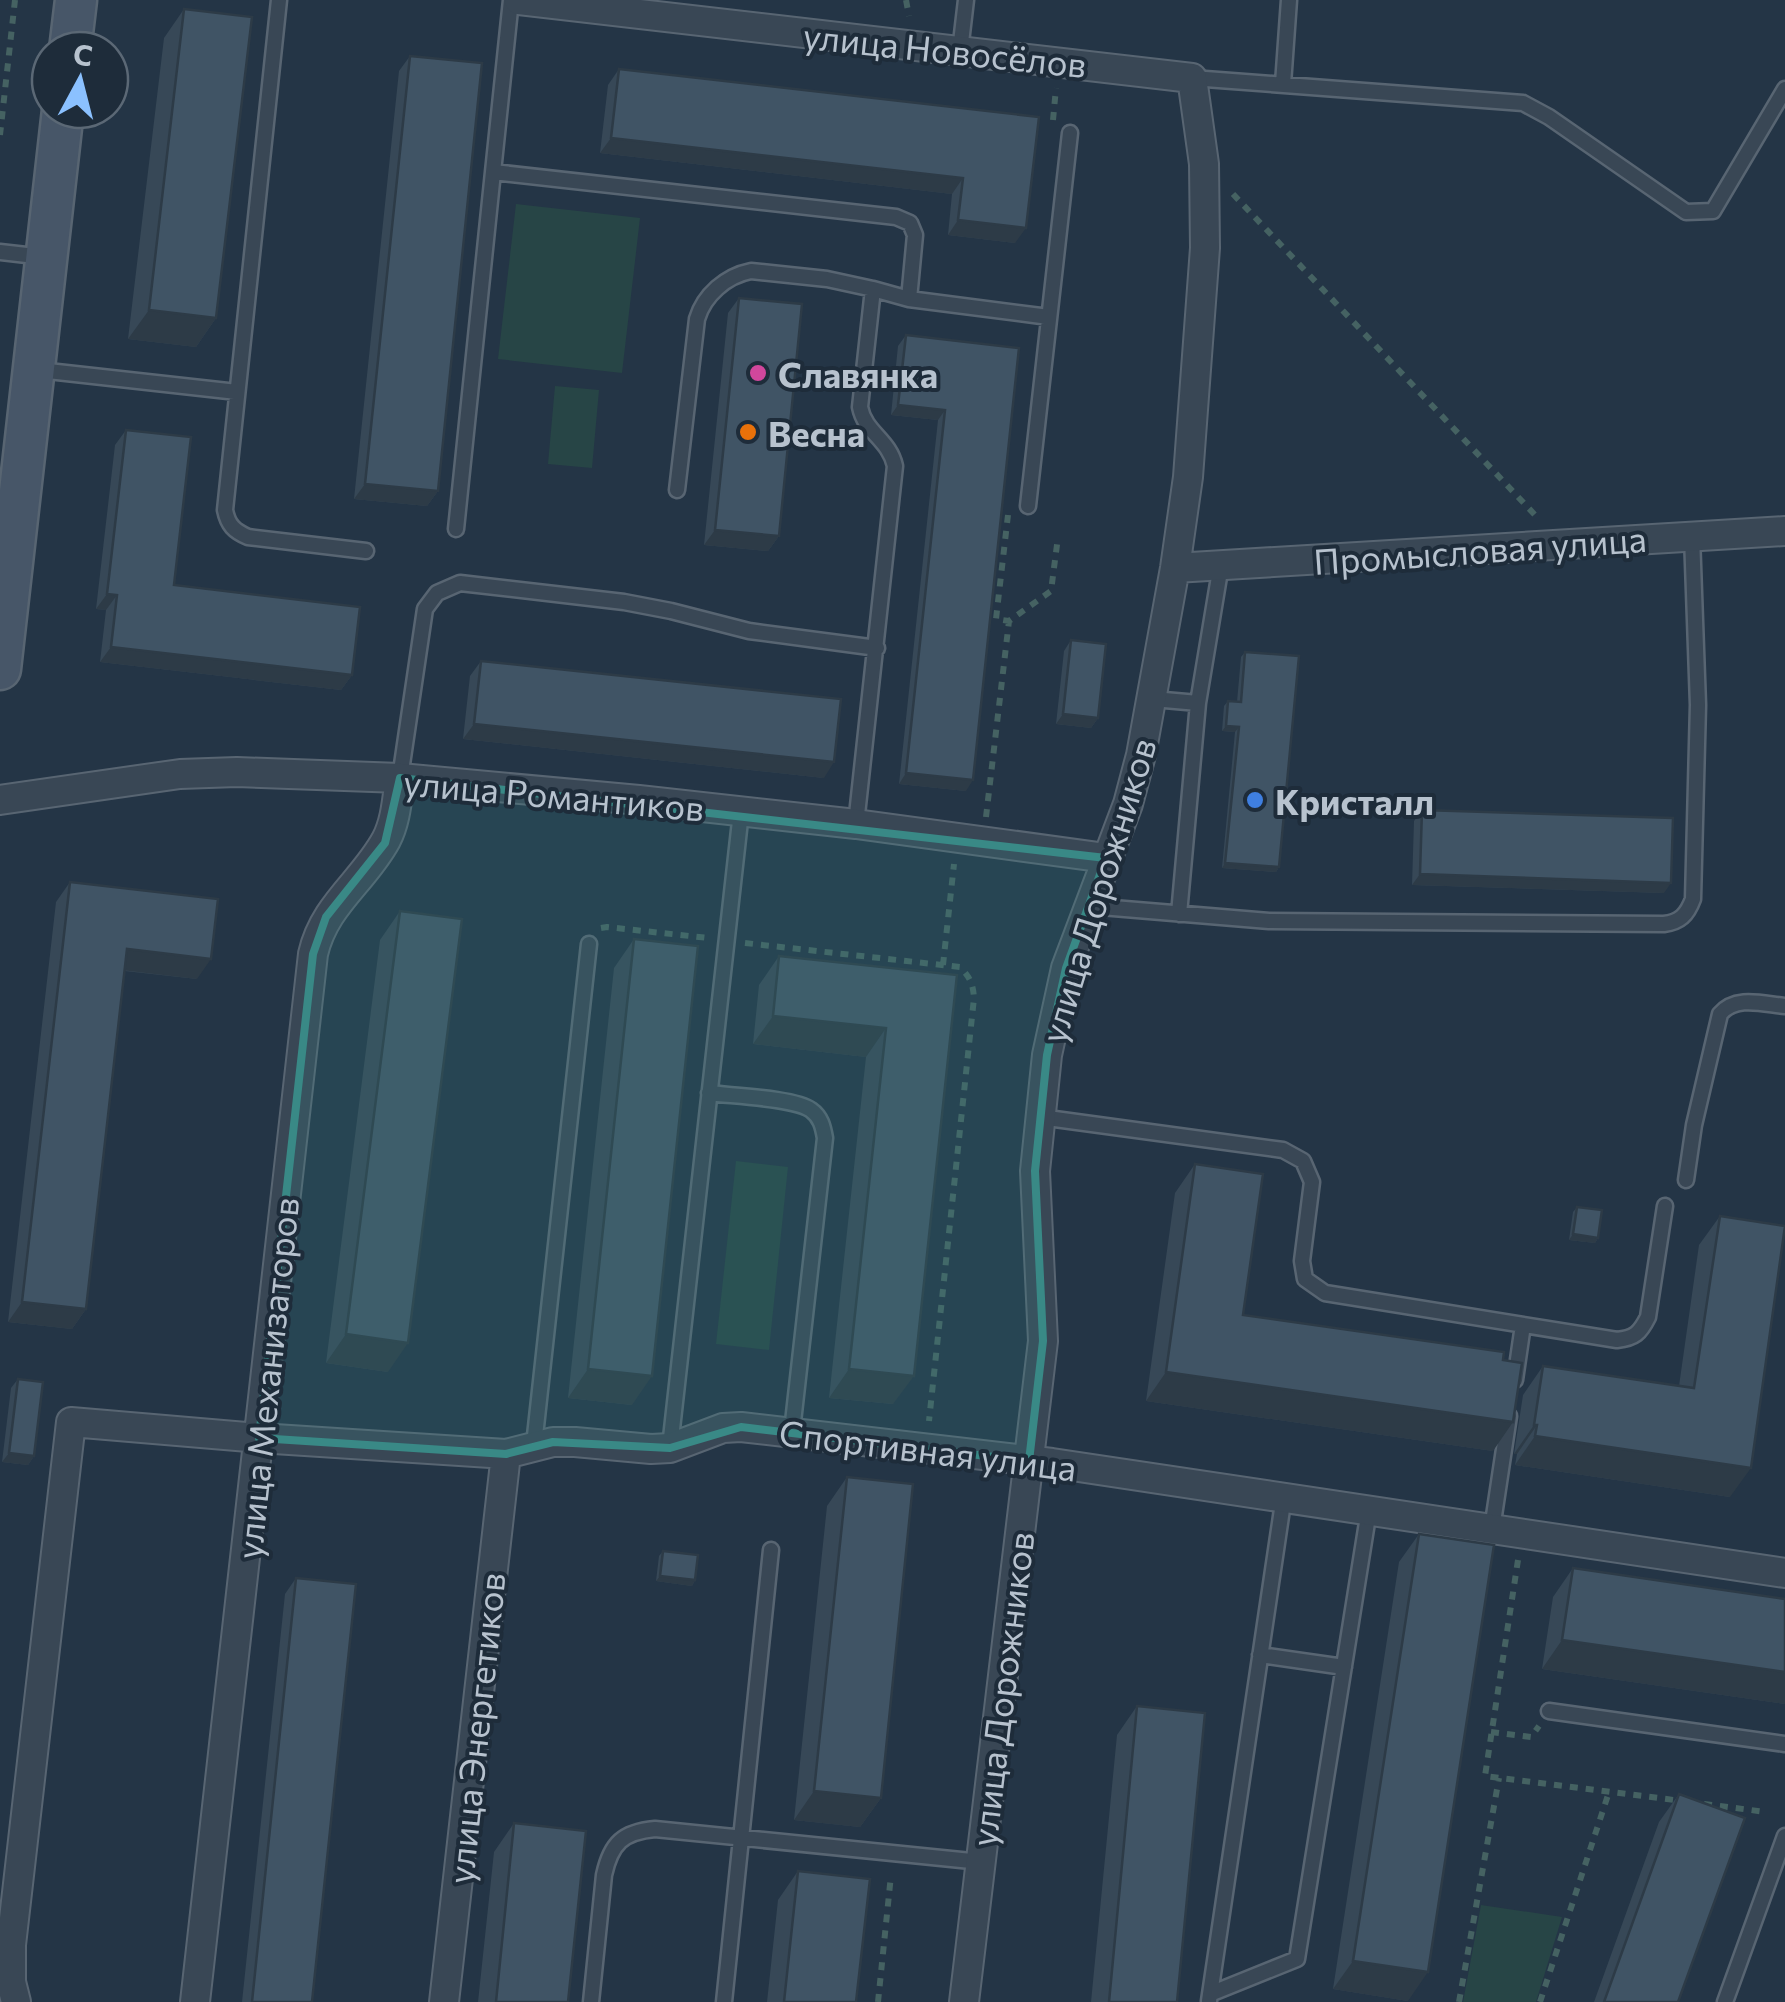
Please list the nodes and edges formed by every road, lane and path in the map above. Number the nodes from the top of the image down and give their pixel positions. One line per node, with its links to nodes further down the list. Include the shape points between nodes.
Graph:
1 (15, 0): 16 (path)
2 (76, 0): 9 (street)
3 (279, 0): 25 (lane)
4 (511, 0): 18 (lane)
5 (519, 0): 8 (street, улица Новосёлов)
6 (966, 0): 10 (lane)
7 (1289, 0): 12 (lane)
8 (611, 6): 10 (street, улица Новосёлов)
9 (72, 30)
10 (960, 51): 11 (street, улица Новосёлов)
11 (1192, 78): 12 (lane); 17 (street, улица Дорожников)
12 (1283, 84): 13 (lane, via 1523,103 1686,212 1714,211)
13 (1785, 89)
14 (62, 130): 20 (street)
15 (1070, 133): 23 (lane)
16 (0, 134)
17 (1204, 164): 32 (path); 35 (street, улица Дорожников, via 1201,320)
18 (493, 172): 22 (lane, via 896,217 910,223 914,235); 28 (lane)
19 (0, 252): 20 (lane)
20 (47, 257): 24 (street)
21 (873, 288): 22 (lane); 26 (lane, via 751,271 708,295 697,319); 36 (lane, via 860,407 895,466)
22 (909, 299): 23 (lane)
23 (1049, 317): 27 (lane)
24 (34, 370): 25 (lane); 37 (street)
25 (237, 392): 33 (lane, via 228,523 248,538)
26 (677, 490)
27 (1028, 506)
28 (456, 529)
29 (1785, 531): 31 (street, Промысловая улица)
30 (1058, 536): 44 (path, via 1051,592 1009,622)
31 (1692, 536): 32 (street, Промысловая улица); 47 (lane, via 1697,763 1693,899 1682,918 1664,924 1269,921)
32 (1562, 544): 34 (street, Промысловая улица)
33 (366, 551)
34 (1221, 566): 35 (street, Промысловая улица); 39 (lane)
35 (1176, 568): 38 (street, улица Дорожников)
36 (877, 648): 40 (lane, via 748,632 624,602 460,583 437,592 425,609); 43 (lane)
37 (0, 668)
38 (1153, 699): 39 (lane); 45 (street, улица Дорожников, via 1128,804)
39 (1198, 703): 47 (lane)
40 (400, 778): 41 (street, улица Романтиков, via 180,774); 42 (street, улица Романтиков); 58 (street, улица Механизаторов, via 385,843 317,934)
41 (0, 800)
42 (741, 812): 43 (street, улица Романтиков); 48 (lane)
43 (856, 824): 44 (street, улица Романтиков)
44 (970, 840): 45 (street, улица Романтиков); 50 (path)
45 (1106, 858): 46 (street, улица Дорожников)
46 (1088, 906): 47 (lane); 53 (street, улица Дорожников, via 1055,1013)
47 (1179, 914)
48 (726, 940): 49 (path, via 607,927); 50 (path); 52 (lane)
49 (588, 944): 59 (lane)
50 (943, 965): 61 (path, via 968,975 974,998)
51 (1785, 1006): 54 (lane, via 1731,1003 1720,1014)
52 (709, 1093): 57 (lane, via 797,1103 822,1122); 60 (lane)
53 (1039, 1116): 56 (lane, via 1283,1150 1303,1161 1312,1182 1305,1279 1325,1293); 63 (street, улица Дорожников, via 1042,1341)
54 (1686, 1180)
55 (1665, 1206): 56 (lane, via 1648,1317 1632,1339)
56 (1523, 1325): 66 (lane)
57 (792, 1431): 60 (street, Спортивная улица, via 723,1428); 61 (street, Спортивная улица)
58 (259, 1438): 62 (street, Спортивная улица); 80 (street, Спортивная улица, via 70,1422); 83 (street, улица Механизаторов)
59 (534, 1445): 60 (street, Спортивная улица); 62 (street, Спортивная улица)
60 (670, 1448)
61 (926, 1448): 63 (street, Спортивная улица)
62 (506, 1454): 84 (street, улица Энергетиков)
63 (1028, 1461): 64 (street, Спортивная улица); 79 (street, улица Дорожников)
64 (1284, 1496): 65 (street, Спортивная улица); 69 (lane)
65 (1369, 1510): 66 (street, Спортивная улица); 70 (lane)
66 (1492, 1529): 68 (street, Спортивная улица)
67 (771, 1550): 77 (lane)
68 (1785, 1573)
69 (1260, 1656): 70 (lane); 81 (lane)
70 (1344, 1667): 81 (lane, via 1297,1959)
71 (1548, 1711): 72 (path, via 1531,1737); 73 (lane)
72 (1492, 1732)
73 (1785, 1744)
74 (1499, 1778): 89 (path)
75 (1610, 1792): 90 (path)
76 (1785, 1836): 91 (lane)
77 (740, 1839): 78 (lane); 85 (lane, via 655,1829 618,1842 604,1874); 86 (lane)
78 (893, 1854): 79 (lane); 87 (path)
79 (980, 1862): 88 (street, улица Дорожников)
80 (8, 1897): 82 (street)
81 (1209, 1998)
82 (16, 2002)
83 (195, 2002)
84 (444, 2002)
85 (592, 2002)
86 (724, 2002)
87 (878, 2002)
88 (964, 2002)
89 (1459, 2002)
90 (1540, 2002)
91 (1725, 2002)

